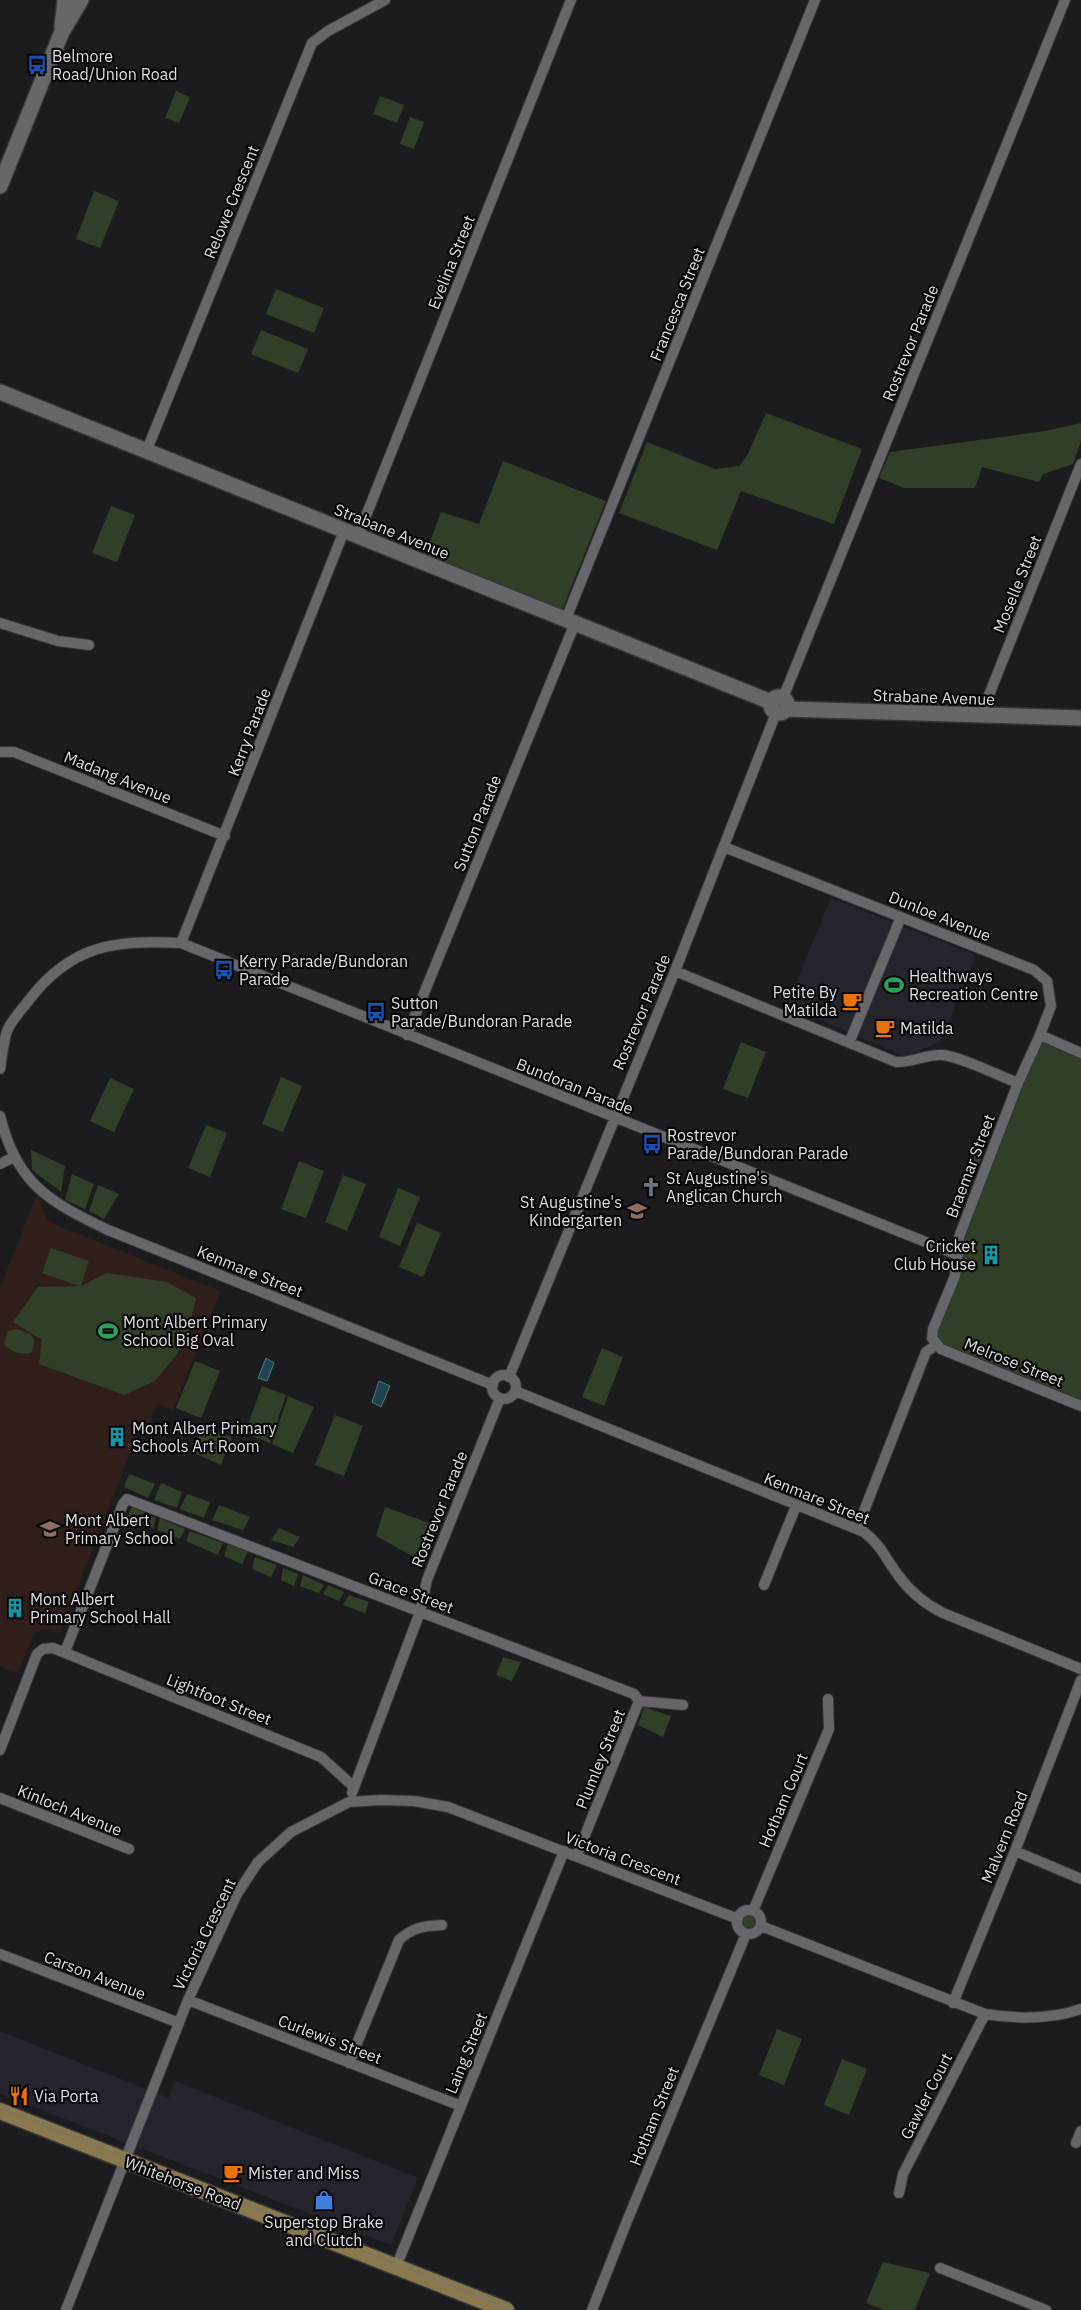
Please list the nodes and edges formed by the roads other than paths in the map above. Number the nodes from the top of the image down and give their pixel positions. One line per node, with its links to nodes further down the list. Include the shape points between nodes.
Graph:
1 (65, 0): 7 (street)
2 (81, 0): 7 (street)
3 (385, 0): 10 (street, Relowe Crescent, via 312,43)
4 (571, 0): 12 (street, Evelina Street)
5 (815, 0): 13 (street, Francesca Street)
6 (1065, 0): 16 (street, Rostrevor Parade)
7 (61, 34): 8 (street)
8 (0, 186)
9 (0, 392): 10 (street, Strabane Avenue)
10 (146, 452): 12 (street, Strabane Avenue)
11 (1081, 464): 17 (street, Moselle Street)
12 (351, 533): 13 (street, Strabane Avenue); 20 (street, Kerry Parade)
13 (570, 621): 16 (street, Strabane Avenue); 26 (street, Sutton Parade)
14 (0, 623): 15 (street, via 58,640)
15 (89, 645)
16 (779, 705): 17 (street, Strabane Avenue); 21 (street, Rostrevor Parade)
17 (981, 715): 18 (street, Strabane Avenue)
18 (1081, 718)
19 (0, 752): 20 (street, Madang Avenue, via 14,752)
20 (225, 836): 23 (street, Kerry Parade)
21 (724, 846): 22 (street, Dunloe Avenue); 24 (street, Rostrevor Parade)
22 (900, 916): 27 (street, Dunloe Avenue, via 1034,970 1047,981 1051,1006); 28 (street)
23 (181, 943): 25 (street, Bundoran Parade, via 114,943 76,957 53,972); 26 (street, Bundoran Parade)
24 (675, 971): 28 (street); 33 (street, Rostrevor Parade)
25 (4, 1028): 30 (street)
26 (407, 1035): 33 (street, Bundoran Parade)
27 (1040, 1036): 29 (street); 31 (street, Braemar Street)
28 (849, 1043): 31 (street, via 896,1062 948,1056)
29 (1081, 1053)
30 (0, 1069)
31 (1018, 1083): 36 (street, Braemar Street, via 959,1237)
32 (0, 1116): 34 (street, Kenmare Street)
33 (614, 1117): 36 (street, Bundoran Parade); 38 (street, Rostrevor Parade)
34 (14, 1157): 35 (street); 39 (street, Kenmare Street, via 45,1196 108,1230)
35 (0, 1164)
36 (958, 1255): 37 (street, Braemar Street, via 955,1276 933,1329 932,1338)
37 (936, 1345): 42 (street, Melrose Street); 44 (street, via 926,1352)
38 (509, 1377): 39 (street, via 498,1378); 40 (street, via 515,1383)
39 (493, 1385): 41 (street, via 494,1393)
40 (516, 1391): 41 (street, via 510,1397); 43 (street, Kenmare Street)
41 (500, 1398): 46 (street, Rostrevor Parade, via 427,1580)
42 (1081, 1406)
43 (796, 1506): 44 (street, Kenmare Street); 45 (street)
44 (857, 1529): 48 (street, Kenmare Street, via 877,1542 898,1575 926,1604 943,1614)
45 (764, 1585)
46 (420, 1612): 47 (street, Grace Street, via 127,1499); 51 (street, Grace Street, via 634,1694); 54 (street, Rostrevor Parade)
47 (65, 1652): 53 (street, Lightfoot Street, via 53,1648 37,1654); 54 (street, Lightfoot Street, via 321,1757)
48 (1081, 1668)
49 (1081, 1680): 59 (street, Malvern Road)
50 (828, 1699): 62 (street, Hotham Court, via 829,1729)
51 (639, 1701): 52 (street, Grace Street); 60 (street, Plumley Street)
52 (683, 1704)
53 (0, 1750)
54 (354, 1787): 56 (street, Rostrevor Parade)
55 (0, 1798): 57 (street, Kinloch Avenue)
56 (349, 1802): 58 (street, Victoria Crescent, via 414,1801 448,1807); 68 (street, Victoria Crescent, via 291,1832 258,1862 236,1894)
57 (129, 1849)
58 (564, 1851): 60 (street, Victoria Crescent); 74 (street, Laing Street)
59 (1015, 1851): 61 (street); 69 (street, Malvern Road)
60 (577, 1856): 63 (street, Victoria Crescent)
61 (1081, 1878)
62 (752, 1911): 63 (street, via 743,1912); 65 (street, via 760,1917)
63 (738, 1919): 66 (street, via 738,1928)
64 (442, 1925): 73 (street, via 409,1930 398,1940)
65 (761, 1926): 66 (street, via 755,1933); 69 (street)
66 (746, 1934): 84 (street, Hotham Street)
67 (0, 1954): 72 (street, Carson Avenue)
68 (188, 2000): 72 (street, Victoria Crescent); 73 (street, Curlewis Street)
69 (953, 2003): 71 (street)
70 (1081, 2009): 71 (street, via 1017,2019)
71 (985, 2014): 79 (street, Gawler Court, via 903,2174)
72 (179, 2023): 78 (street, Victoria Crescent)
73 (349, 2063): 74 (street, Curlewis Street)
74 (461, 2106): 80 (street, Laing Street)
75 (0, 2111): 78 (main road, Whitehorse Road)
76 (1081, 2131): 77 (street)
77 (1076, 2143)
78 (126, 2161): 80 (main road, Whitehorse Road); 83 (street, Victoria Crescent)
79 (899, 2192)
80 (396, 2267): 82 (main road, Whitehorse Road)
81 (940, 2268): 85 (street)
82 (497, 2308)
83 (66, 2310)
84 (592, 2310)
85 (1046, 2310)

